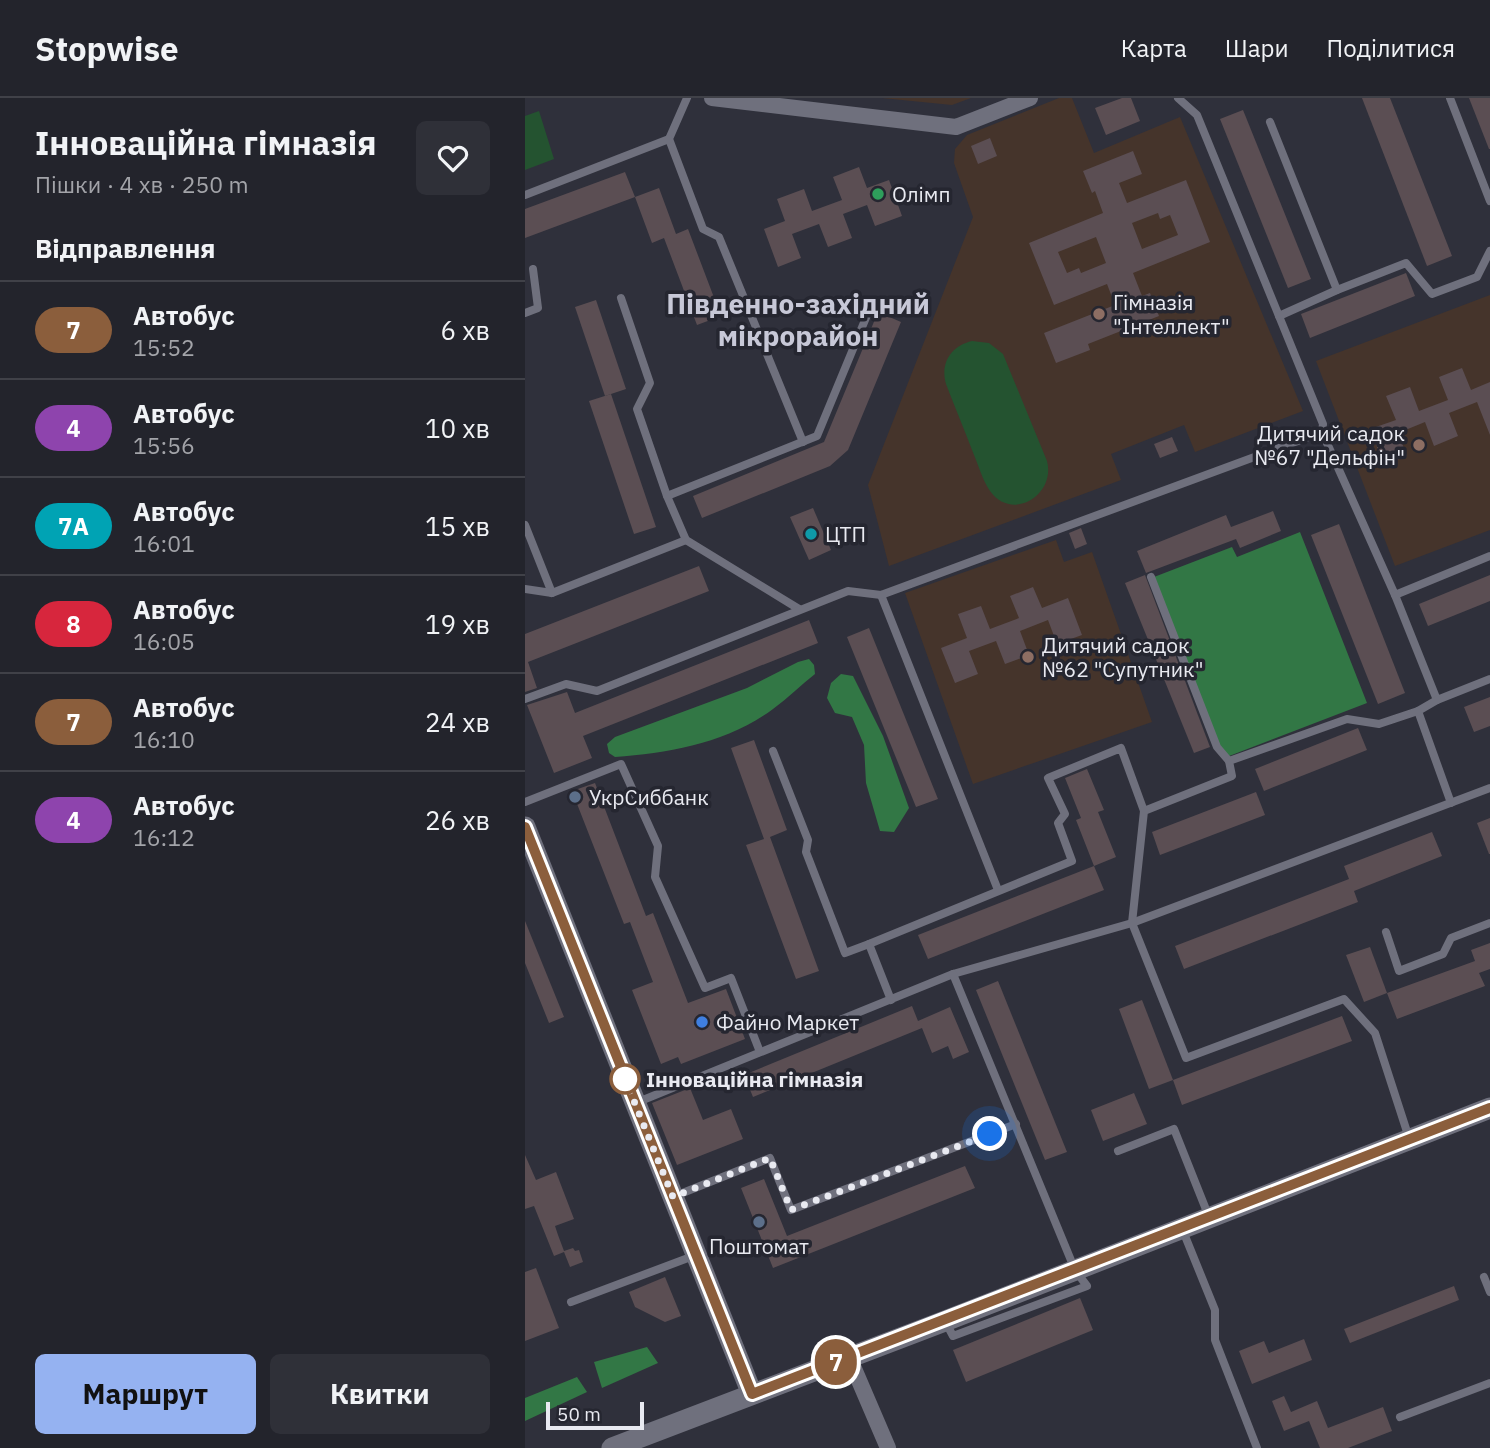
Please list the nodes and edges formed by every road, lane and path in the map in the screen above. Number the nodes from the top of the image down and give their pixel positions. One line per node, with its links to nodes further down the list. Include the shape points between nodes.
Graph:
1 (687, 98): 7 (lane)
2 (712, 98): 3 (street, via 955,127)
3 (1030, 98)
4 (1178, 98): 16 (lane, via 1197,115)
5 (1450, 98): 9 (lane)
6 (1269, 122): 12 (lane)
7 (669, 139): 8 (lane); 18 (lane, via 703,229 719,237)
8 (525, 195)
9 (1490, 201)
10 (1490, 251): 12 (lane, via 1477,277 1432,294 1406,263)
11 (533, 269): 15 (lane, via 538,307)
12 (1337, 290): 16 (lane)
13 (621, 298): 19 (lane, via 650,383 637,409)
14 (870, 308): 18 (lane, via 817,436)
15 (525, 313)
16 (1279, 316): 17 (lane, via 1323,424)
17 (1322, 432): 26 (lane); 27 (lane)
18 (803, 442): 19 (lane)
19 (667, 496): 21 (lane)
20 (525, 525): 25 (lane)
21 (685, 540): 25 (lane); 28 (lane)
22 (1490, 556): 27 (lane)
23 (1151, 577): 34 (lane, via 1217,747)
24 (525, 589): 25 (lane)
25 (552, 593)
26 (881, 595): 28 (lane, via 848,592); 40 (lane)
27 (1395, 595): 31 (lane)
28 (799, 609): 30 (lane, via 597,691 566,684)
29 (1490, 679): 31 (lane)
30 (525, 699)
31 (1437, 699): 32 (lane)
32 (1419, 711): 34 (lane, via 1379,724 1347,719); 37 (lane)
33 (773, 751): 44 (lane, via 845,953)
34 (1229, 761): 38 (lane, via 1232,776)
35 (1490, 788): 37 (lane)
36 (525, 802): 47 (lane, via 621,764 658,846 655,877 705,988 731,978)
37 (1451, 803): 41 (lane)
38 (1144, 811): 40 (lane, via 1121,748 1048,778 1065,814 1058,823 1072,860); 41 (lane)
39 (525, 827): 48 (main road)
40 (998, 891): 44 (lane)
41 (1132, 923): 45 (lane); 51 (lane, via 1186,1058 1344,999 1375,1033)
42 (1490, 923): 43 (lane, via 1451,938 1443,954 1399,971)
43 (1386, 932)
44 (869, 944): 46 (lane)
45 (953, 974): 46 (lane); 50 (lane)
46 (891, 1000): 47 (lane)
47 (760, 1052): 48 (lane)
48 (635, 1103): 53 (main road)
49 (1490, 1108): 51 (main road)
50 (1016, 1124): 53 (lane, via 791,1210 770,1158); 57 (lane)
51 (1410, 1140): 54 (main road)
52 (1118, 1151): 54 (lane, via 1174,1129)
53 (673, 1197): 56 (main road)
54 (1209, 1217): 55 (main road)
55 (1182, 1228): 57 (main road); 67 (lane, via 1215,1310 1215,1340)
56 (696, 1255): 60 (lane); 63 (main road)
57 (1075, 1270): 61 (main road)
58 (1484, 1277): 59 (lane)
59 (1490, 1292)
60 (571, 1303)
61 (849, 1357): 63 (main road); 66 (street)
62 (1490, 1383): 64 (lane)
63 (752, 1394): 65 (main road)
64 (1400, 1417)
65 (612, 1448)
66 (888, 1448)
67 (1257, 1448)

